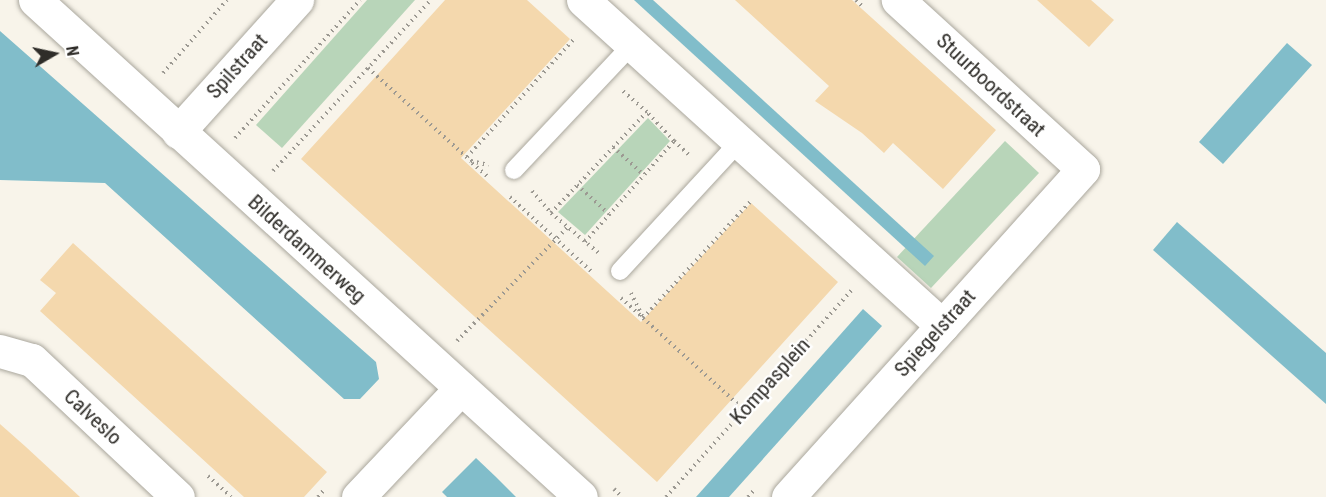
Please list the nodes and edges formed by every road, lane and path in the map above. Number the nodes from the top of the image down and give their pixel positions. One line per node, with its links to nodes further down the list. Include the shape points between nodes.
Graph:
1 (35, 0): 13 (street, Bilderdammerweg)
2 (227, 0): 11 (path)
3 (297, 0): 13 (street, Spilstraat)
4 (360, 0): 14 (path)
5 (431, 0): 9 (path)
6 (898, 0): 20 (street, Stuurboordstraat)
7 (590, 7): 8 (street); 17 (path)
8 (633, 45): 10 (lane); 15 (street)
9 (368, 68): 17 (path); 26 (path)
10 (604, 75): 12 (path); 19 (lane)
11 (160, 76)
12 (647, 112): 16 (path); 21 (path, via 674,141)
13 (178, 132): 26 (street, Bilderdammerweg)
14 (232, 140)
15 (739, 142): 22 (street); 33 (lane)
16 (613, 147): 21 (path); 24 (path)
17 (467, 157): 18 (path)
18 (471, 161): 19 (path); 23 (path)
19 (514, 170): 27 (path)
20 (1083, 170): 37 (street, Spiegelstraat)
21 (644, 175): 28 (path)
22 (775, 175): 32 (street); 36 (path)
23 (496, 185)
24 (577, 185): 27 (path); 28 (path)
25 (505, 193): 30 (path)
26 (249, 197): 39 (street, Bilderdammerweg)
27 (551, 213): 29 (path)
28 (609, 214): 31 (path)
29 (568, 228): 30 (path); 31 (path)
30 (556, 240): 34 (path); 39 (path)
31 (585, 242): 33 (path)
32 (875, 265): 37 (street); 41 (path, Kompasplein)
33 (620, 272): 36 (path)
34 (599, 279)
35 (617, 294): 36 (path)
36 (643, 318): 41 (path)
37 (942, 326): 46 (street, Spiegelstraat)
38 (0, 351): 42 (street, Calveslo, via 32,360)
39 (434, 364): 40 (street, Bilderdammerweg)
40 (461, 388): 43 (street); 44 (street, Bilderdammerweg)
41 (744, 410): 45 (path, Kompasplein)
42 (178, 497)
43 (358, 497)
44 (580, 497)
45 (666, 497)
46 (788, 497)

